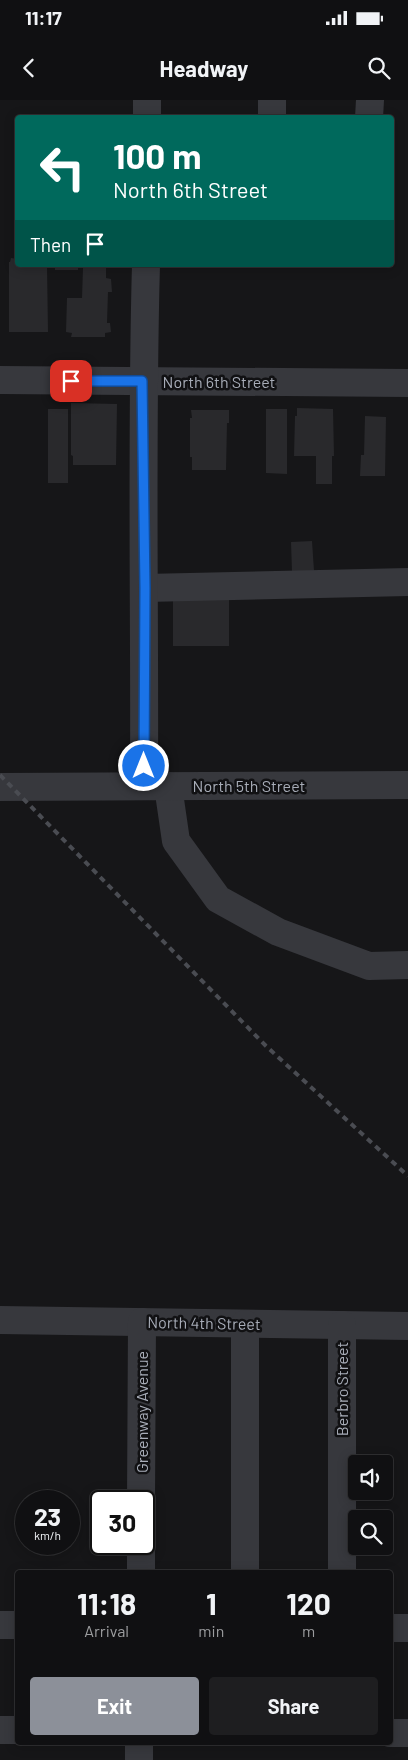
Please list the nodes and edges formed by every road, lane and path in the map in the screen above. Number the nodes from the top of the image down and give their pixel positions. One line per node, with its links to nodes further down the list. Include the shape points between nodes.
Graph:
1 (147, 100): 4 (street)
2 (272, 100): 5 (street)
3 (370, 100): 6 (street)
4 (147, 115)
5 (272, 115)
6 (369, 115)
7 (146, 267): 9 (street)
8 (0, 380): 9 (street, North 6th Street)
9 (142, 381): 10 (street, North 6th Street); 12 (street)
10 (408, 383)
11 (408, 582): 12 (street)
12 (145, 588): 15 (street)
13 (408, 785): 15 (street, North 5th Street)
14 (0, 786): 15 (street, North 5th Street)
15 (156, 786): 16 (street, via 176,841 218,898 278,932 369,966)
16 (408, 966)
17 (0, 1320): 18 (street, North 4th Street)
18 (142, 1322): 19 (street, North 4th Street); 22 (street, Greenway Avenue)
19 (245, 1324): 20 (street, North 4th Street); 25 (street)
20 (342, 1325): 21 (street, North 4th Street); 26 (street, Berbro Street)
21 (408, 1326)
22 (141, 1490)
23 (141, 1555): 24 (street)
24 (141, 1570)
25 (246, 1570)
26 (342, 1570)
27 (0, 1625): 28 (street)
28 (15, 1625)
29 (393, 1628): 30 (street)
30 (408, 1628)
31 (0, 1730): 32 (street)
32 (15, 1730)
33 (393, 1733): 34 (street)
34 (408, 1733)
35 (139, 1745): 36 (street)
36 (139, 1760)

